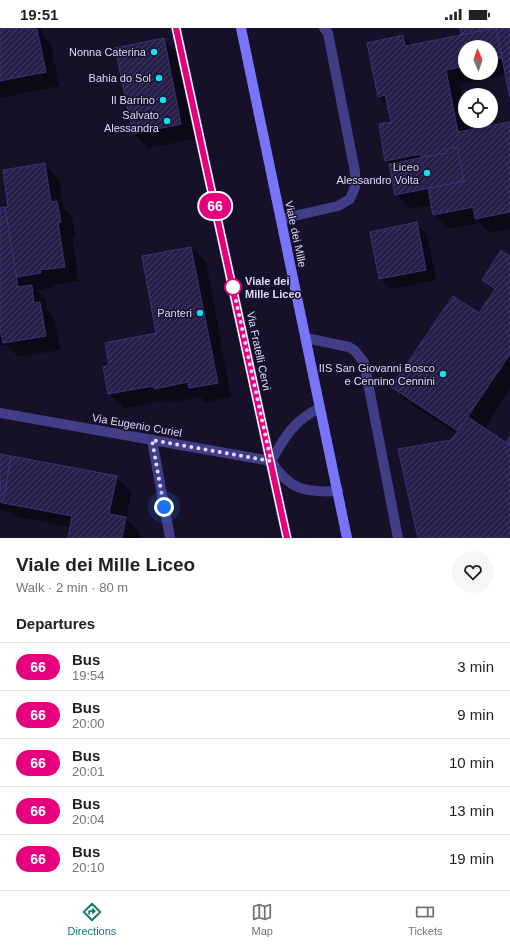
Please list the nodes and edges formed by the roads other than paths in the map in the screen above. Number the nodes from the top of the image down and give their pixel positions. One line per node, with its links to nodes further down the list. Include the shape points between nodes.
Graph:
1 (176, 28): 9 (street, Via Fratelli Cervi)
2 (241, 28): 4 (main road, Viale dei Mille)
3 (324, 28): 4 (street, via 328,33 355,172 355,187 350,199 338,206)
4 (281, 219): 5 (main road, Viale dei Mille)
5 (306, 338): 6 (main road, Viale dei Mille); 14 (street, via 349,347 364,362)
6 (320, 408): 9 (street, via 308,413 294,425); 10 (main road, Viale dei Mille)
7 (0, 413): 8 (street, Via Eugenio Curiel)
8 (152, 440): 9 (street, Via Eugenio Curiel); 11 (street)
9 (271, 461): 10 (street, via 282,476 298,488 315,493); 12 (street, Via Fratelli Cervi)
10 (338, 492): 13 (main road, Viale dei Mille)
11 (170, 538)
12 (287, 538)
13 (347, 538)
14 (398, 538)

